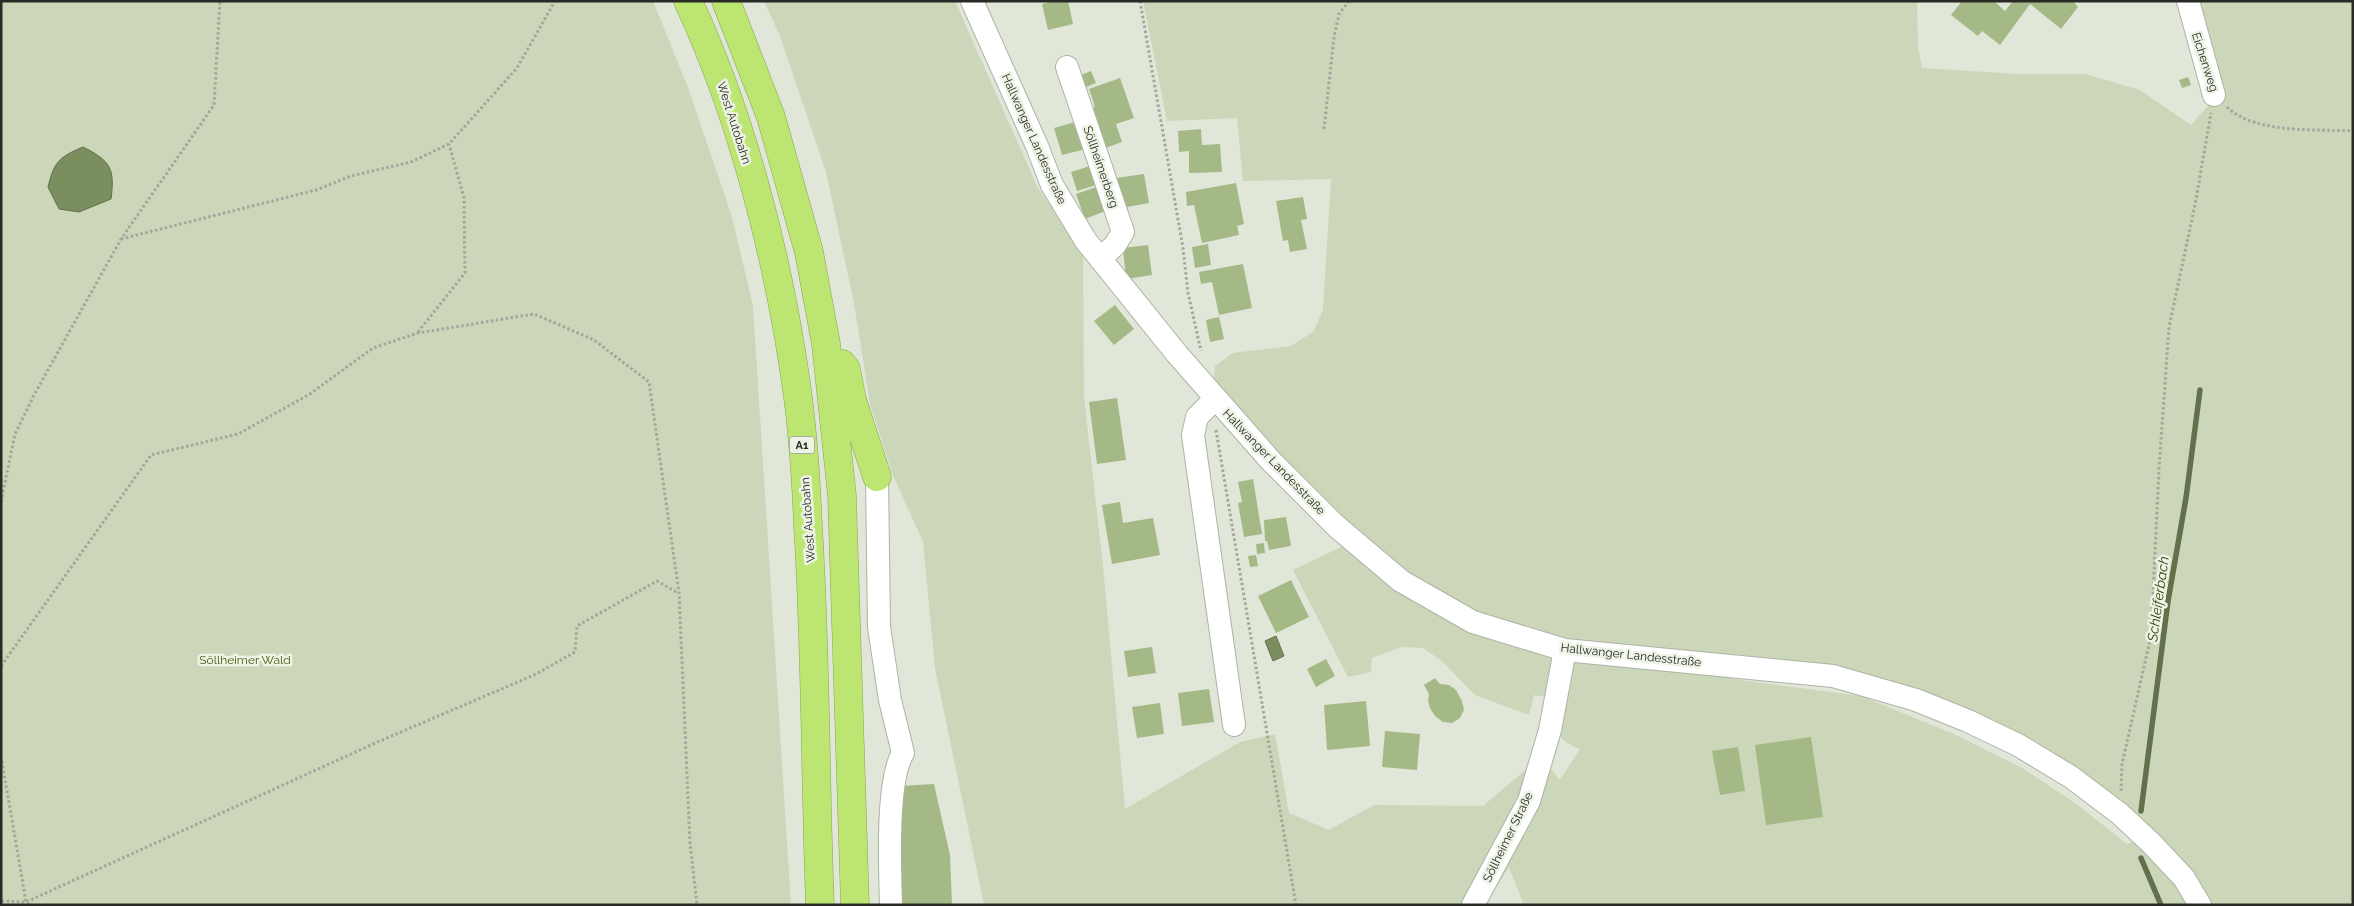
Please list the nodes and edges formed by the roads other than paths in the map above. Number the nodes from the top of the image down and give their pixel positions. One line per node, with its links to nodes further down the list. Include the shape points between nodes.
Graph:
1 (688, 1): 13 (highway, West Autobahn / A1, via 710,51 755,185 797,384 811,573)
2 (726, 1): 8 (highway, via 771,117 809,252)
3 (972, 1): 7 (street, Hallwanger Landesstraße, via 1052,185 1069,217)
4 (2188, 1): 6 (street, Eichenweg)
5 (1067, 67): 7 (street, Söllheimerberg, via 1123,232)
6 (2214, 94)
7 (1100, 259): 9 (street, Hallwanger Landesstraße)
8 (826, 344): 10 (highway, via 846,369 852,400); 14 (highway, via 842,496)
9 (1215, 399): 11 (street, Hallwanger Landesstraße, via 1336,526 1401,581 1473,622); 12 (street, via 1197,417 1193,435)
10 (877, 477): 15 (street, via 879,627 890,700 903,753 893,784)
11 (1565, 650): 16 (street, Söllheimer Straße, via 1550,730 1529,801); 17 (street, Hallwanger Landesstraße, via 1832,676 1907,698 1968,721 2018,744 2071,777 2120,814 2184,878)
12 (1234, 725)
13 (820, 905)
14 (855, 905)
15 (891, 905)
16 (1473, 905)
17 (2200, 905)

